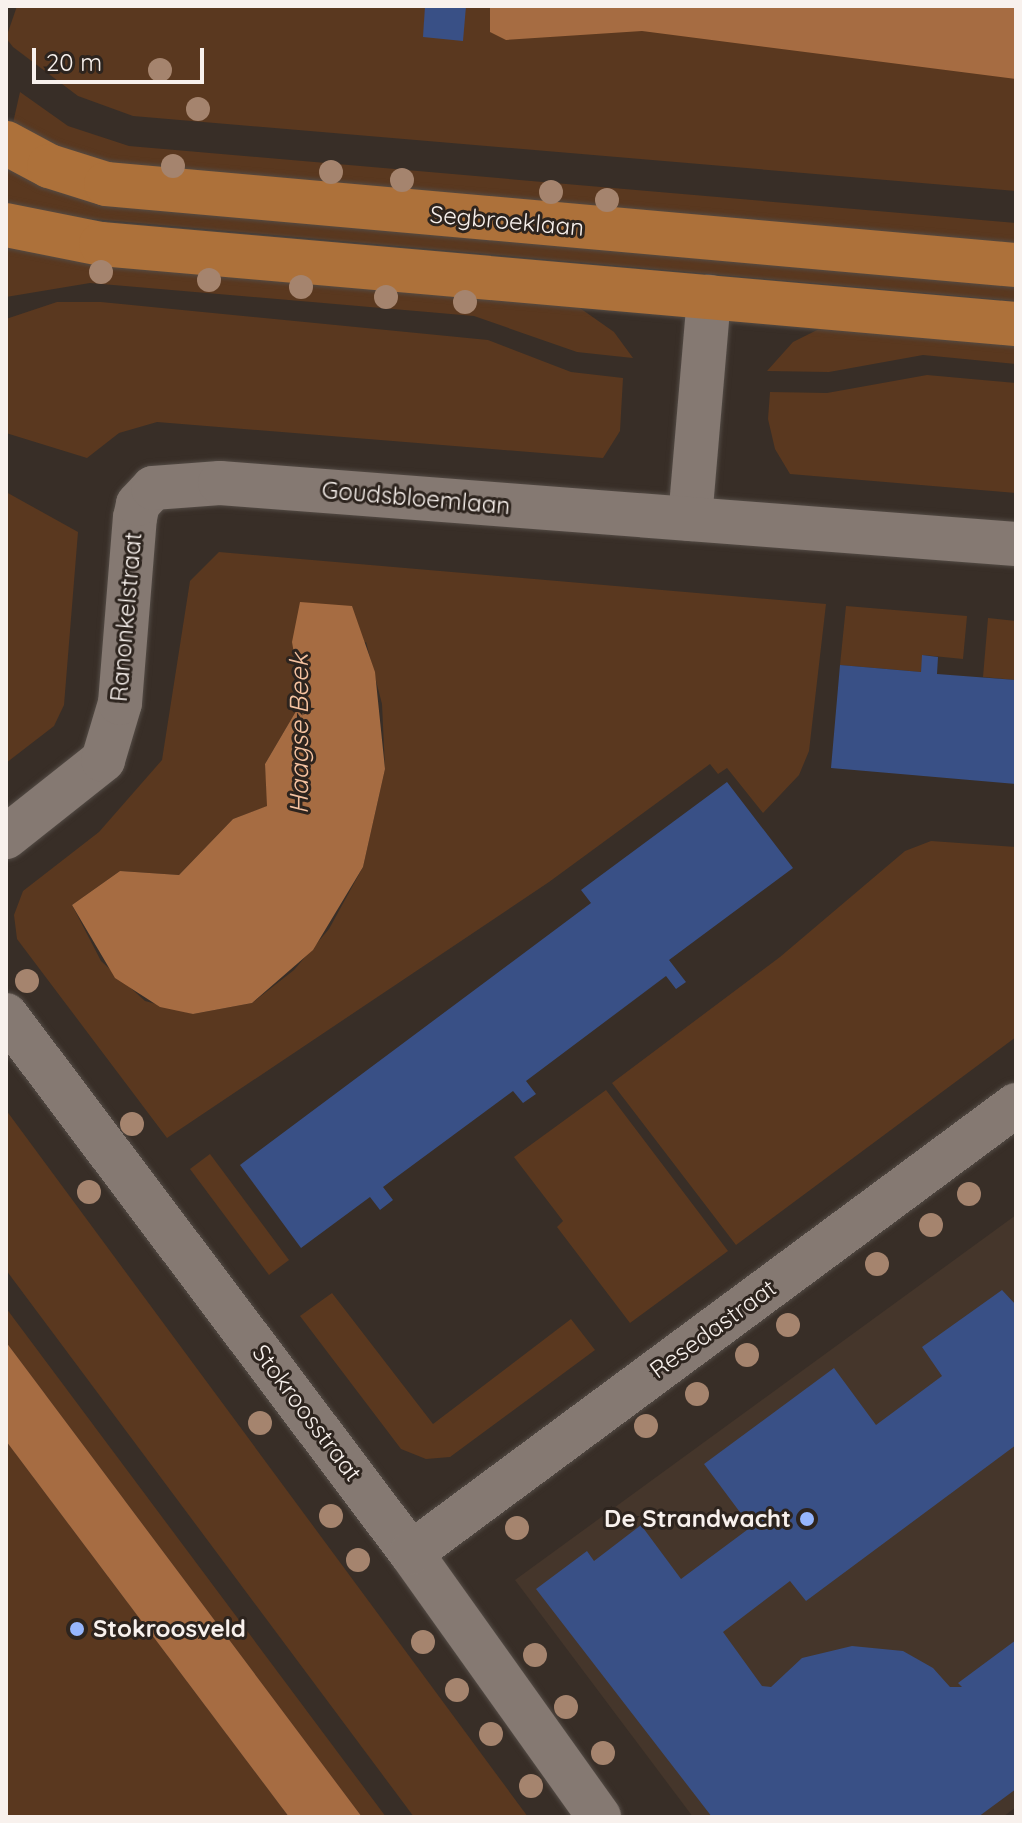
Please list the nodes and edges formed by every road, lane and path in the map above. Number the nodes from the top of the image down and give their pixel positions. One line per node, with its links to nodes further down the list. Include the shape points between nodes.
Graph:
1 (6, 143): 3 (main road, Segbroeklaan, via 49,166 106,184)
2 (6, 225): 4 (main road, via 101,244)
3 (1016, 265)
4 (709, 297): 5 (main road); 7 (street)
5 (1016, 324)
6 (144, 494): 7 (street, Goudsbloemlaan, via 160,487 220,483); 9 (street, Ranonkelstraat, via 135,518 126,591 120,703 103,760)
7 (690, 519): 8 (street, Goudsbloemlaan)
8 (1016, 544)
9 (6, 837)
10 (6, 1015): 12 (street, Stokroosstraat)
11 (1016, 1105): 12 (street, Resedastraat)
12 (411, 1553): 13 (street, Stokroosstraat)
13 (599, 1817)

